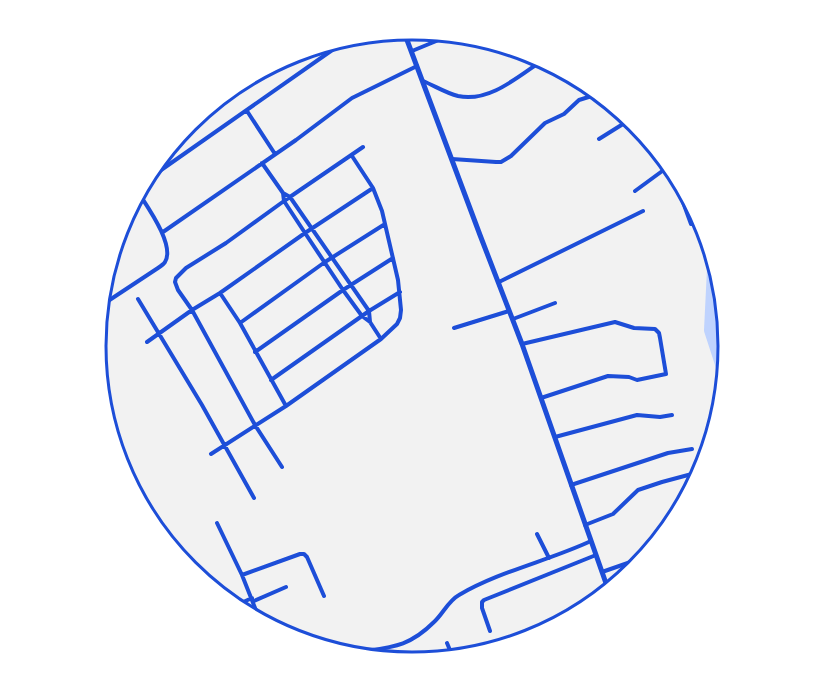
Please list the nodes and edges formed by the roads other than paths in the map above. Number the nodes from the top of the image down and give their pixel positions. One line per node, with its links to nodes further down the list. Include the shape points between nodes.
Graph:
1 (407, 40): 3 (main road)
2 (436, 41): 3 (street)
3 (412, 51): 5 (main road)
4 (329, 52): 9 (street)
5 (417, 66): 7 (main road); 13 (street, via 356,95)
6 (534, 66): 7 (street, via 499,88 472,97 451,94)
7 (423, 81): 15 (main road)
8 (589, 97): 15 (street, via 546,123 506,160)
9 (247, 111): 13 (street); 17 (street)
10 (623, 124): 11 (street)
11 (599, 139)
12 (363, 147): 14 (street)
13 (275, 154): 16 (street)
14 (352, 156): 19 (street); 22 (street)
15 (452, 159): 35 (main road)
16 (262, 163): 21 (street); 30 (street)
17 (164, 168)
18 (663, 171): 20 (street)
19 (373, 188): 27 (street); 29 (street)
20 (634, 191)
21 (283, 193): 22 (street); 24 (street)
22 (290, 197): 24 (street); 29 (street)
23 (143, 200): 30 (street)
24 (284, 201): 31 (street); 43 (street, via 179,273 175,282)
25 (685, 206): 28 (street)
26 (643, 211): 35 (street)
27 (386, 224): 32 (street); 33 (street)
28 (691, 224)
29 (312, 229): 31 (street); 32 (street)
30 (164, 231): 41 (street, via 168,254 165,262)
31 (305, 233): 34 (street); 39 (street)
32 (332, 258): 34 (street); 36 (street)
33 (393, 258): 36 (street); 38 (street)
34 (325, 262): 37 (street); 49 (street)
35 (499, 282): 44 (main road)
36 (351, 285): 37 (street); 45 (street)
37 (343, 290): 46 (street); 55 (street)
38 (400, 292): 45 (street); 52 (street, via 400,318)
39 (220, 293): 43 (street); 49 (street)
40 (138, 299): 51 (street)
41 (110, 300)
42 (555, 303): 47 (street)
43 (192, 310): 51 (street); 60 (street)
44 (509, 310): 47 (main road); 50 (street)
45 (369, 311): 46 (street); 48 (street)
46 (362, 316): 48 (street); 56 (street)
47 (513, 319): 54 (main road)
48 (370, 322): 52 (street)
49 (240, 323): 55 (street)
50 (454, 328)
51 (159, 334): 53 (street); 62 (street)
52 (381, 339): 58 (street)
53 (147, 342)
54 (522, 344): 57 (main road); 57 (street, via 615,322 655,329 660,338 666,374 638,380 608,376)
55 (255, 352): 56 (street)
56 (272, 380): 58 (street)
57 (541, 399): 61 (main road)
58 (286, 406): 60 (street)
59 (672, 415): 61 (street, via 637,415)
60 (255, 425): 62 (street); 65 (street)
61 (555, 437): 67 (main road)
62 (224, 446): 64 (street); 68 (street)
63 (692, 449): 67 (street, via 668,453)
64 (211, 454)
65 (282, 467)
66 (690, 474): 70 (street, via 638,490 613,514)
67 (571, 485): 70 (main road)
68 (254, 498)
69 (217, 523): 77 (street)
70 (585, 525): 72 (main road)
71 (537, 534): 74 (street)
72 (591, 541): 73 (main road); 74 (street)
73 (596, 555): 76 (main road); 84 (street, via 484,600 482,608)
74 (549, 558): 86 (street, via 459,595 411,640)
75 (629, 563): 76 (street)
76 (602, 573): 78 (main road)
77 (242, 575): 80 (street, via 304,554); 81 (street)
78 (606, 583)
79 (286, 587): 81 (street)
80 (324, 596)
81 (253, 600): 82 (street); 83 (street)
82 (244, 602)
83 (257, 611)
84 (490, 631)
85 (447, 643): 87 (street)
86 (373, 650)
87 (450, 650)

